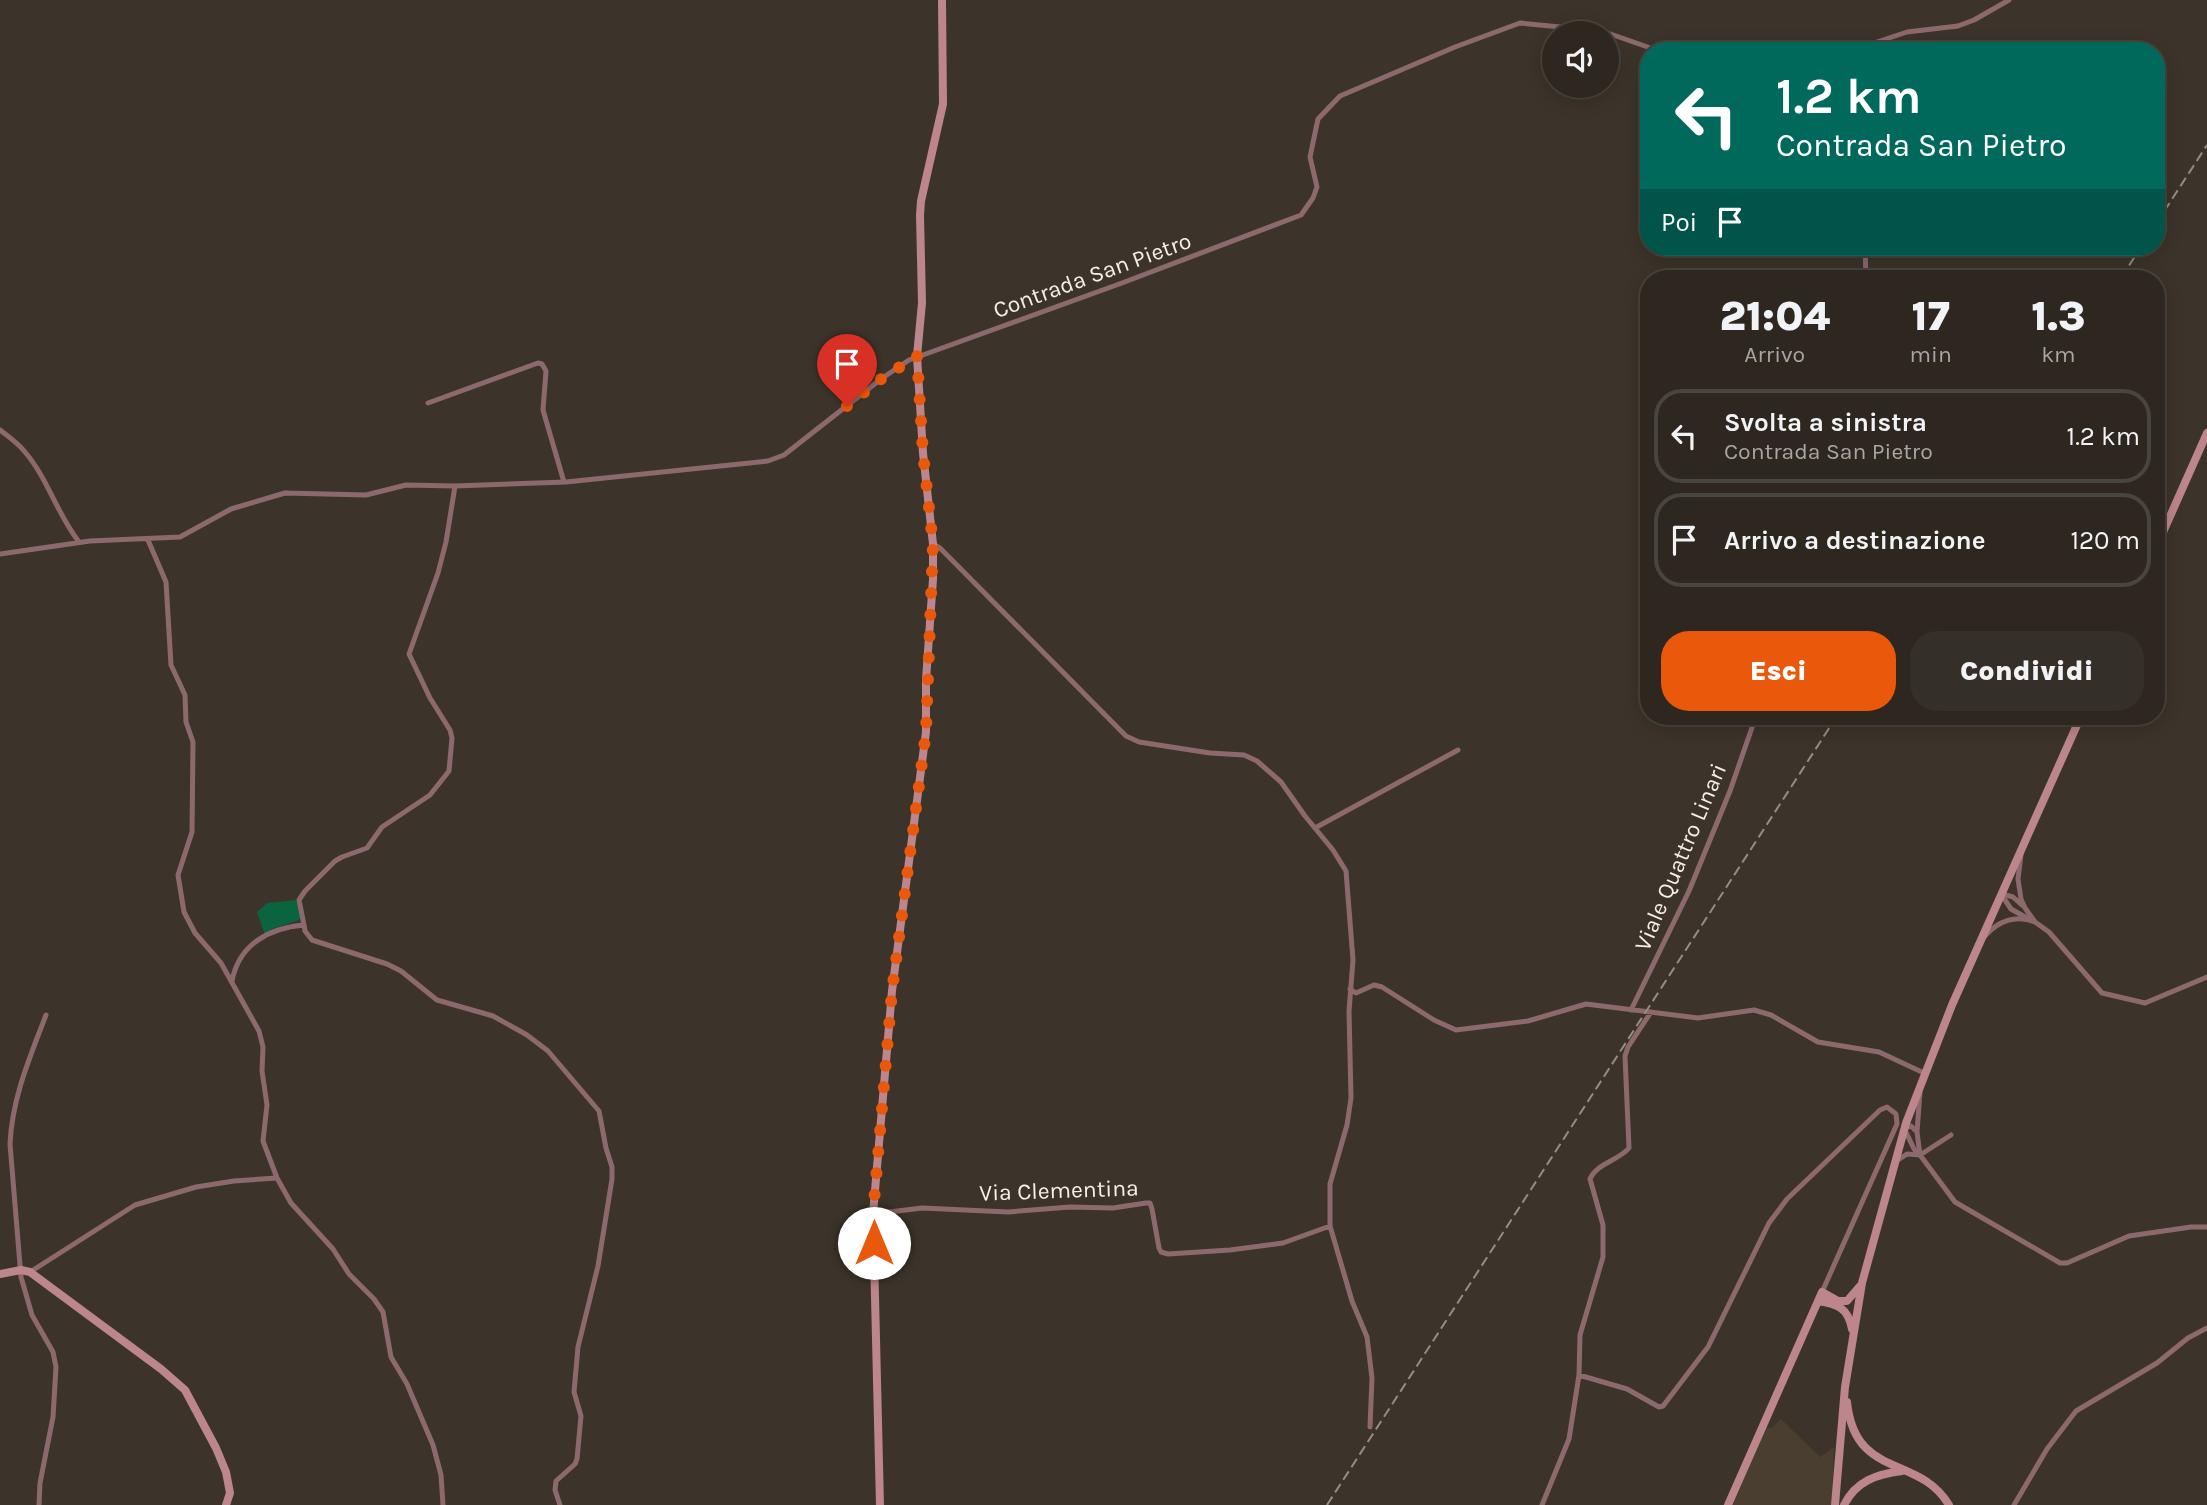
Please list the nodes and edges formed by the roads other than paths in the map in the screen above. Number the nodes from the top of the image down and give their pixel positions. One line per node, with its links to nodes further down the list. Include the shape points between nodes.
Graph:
1 (942, 0): 5 (street, via 943,104 921,201 922,303)
2 (2009, 0): 3 (street, via 1958,26)
3 (1872, 42)
4 (1640, 44): 5 (street, Contrada San Pietro, via 1602,31 1520,23 1340,96 1318,119 1310,157 1317,187 1297,218)
5 (917, 356): 9 (street, Contrada San Pietro, via 784,456); 14 (street)
6 (428, 403): 9 (street, via 542,364 546,371 543,410)
7 (0, 430): 13 (street, via 29,456)
8 (2207, 433): 11 (street)
9 (564, 482): 10 (street, Contrada San Pietro)
10 (455, 486): 12 (street, Contrada San Pietro, via 406,485 366,495 285,493 231,509 185,536); 24 (street, via 438,573 410,654 450,730 449,771 430,795 382,827 367,848 342,857 304,891 299,900)
11 (2165, 528)
12 (148, 540): 13 (street, Contrada San Pietro); 27 (street, via 166,582 171,665 185,695 186,722 193,741 192,832 178,884 188,922)
13 (79, 542): 15 (street, Contrada San Pietro)
14 (933, 544): 19 (street, via 1126,736 1139,743 1251,757 1278,778); 40 (street, via 926,732 892,991)
15 (0, 554)
16 (1753, 725): 29 (street, Viale Quattro Linari, via 1689,891)
17 (2077, 725): 20 (street)
18 (1458, 750): 19 (street)
19 (1315, 828): 28 (street, via 1348,876 1353,960)
20 (2022, 849): 21 (street); 22 (street, via 2018,879)
21 (2001, 894): 22 (street); 23 (street, via 2011,909); 25 (street)
22 (2025, 908): 23 (street)
23 (2033, 920): 25 (street, via 2002,921); 26 (street, via 2102,993 2114,998 2145,1003)
24 (304, 925): 27 (street, via 279,929 245,951); 56 (street, via 312,940 387,964 437,1000 493,1016 527,1035 548,1051 599,1111 612,1167 611,1191 578,1347 574,1392 581,1416 577,1459 556,1481)
25 (1982, 939): 32 (street)
26 (2207, 977)
27 (231, 982): 39 (street, via 261,1039 267,1105 263,1141)
28 (1350, 989): 29 (street, via 1356,993 1374,985 1382,988 1456,1030 1528,1021 1586,1004); 41 (street, via 1351,1106 1330,1184)
29 (1631, 1010): 30 (street)
30 (1651, 1012): 32 (street, via 1698,1018 1761,1011 1818,1042 1879,1052); 49 (street, via 1626,1052 1629,1148 1595,1170 1590,1179 1604,1241 1580,1335)
31 (46, 1015): 43 (street, via 26,1064 10,1133)
32 (1923, 1073): 33 (street)
33 (1920, 1084): 34 (street); 35 (street)
34 (1904, 1128): 35 (street, via 1911,1126); 37 (street); 38 (street)
35 (1917, 1132): 37 (street)
36 (1951, 1135): 37 (street)
37 (1920, 1155): 38 (street, via 1902,1156); 42 (street, via 1959,1205 2060,1263 2129,1236)
38 (1893, 1167): 45 (street)
39 (277, 1178): 43 (street, via 207,1185 135,1205); 55 (street, via 291,1203 383,1312 391,1357 433,1445)
40 (873, 1214): 41 (street, Via Clementina, via 922,1208 1008,1212 1150,1203 1161,1252 1168,1254 1283,1244); 57 (street)
41 (1330, 1226): 51 (street, via 1367,1337 1372,1378)
42 (2207, 1227)
43 (25, 1271): 44 (street); 53 (street, via 32,1315 53,1352 56,1367 54,1417); 54 (street, via 185,1390 226,1472 230,1493)
44 (0, 1274)
45 (1862, 1283): 46 (street, via 1847,1301); 48 (street)
46 (1820, 1297): 48 (street, via 1846,1311); 49 (street, via 1897,1124 1896,1114 1887,1107 1795,1191 1769,1223 1708,1347 1664,1406); 59 (street)
47 (2207, 1328): 63 (street, via 2072,1415)
48 (1853, 1335): 50 (street)
49 (1579, 1375): 58 (street, via 1569,1439)
50 (1845, 1387): 52 (street, via 1857,1438 1875,1457); 60 (street)
51 (1370, 1427)
52 (1905, 1471): 61 (street, via 1868,1479); 62 (street, via 1931,1483)
53 (39, 1505)
54 (226, 1505)
55 (443, 1505)
56 (560, 1505)
57 (880, 1505)
58 (1542, 1505)
59 (1728, 1505)
60 (1835, 1505)
61 (1844, 1505)
62 (1949, 1505)
63 (2014, 1505)

